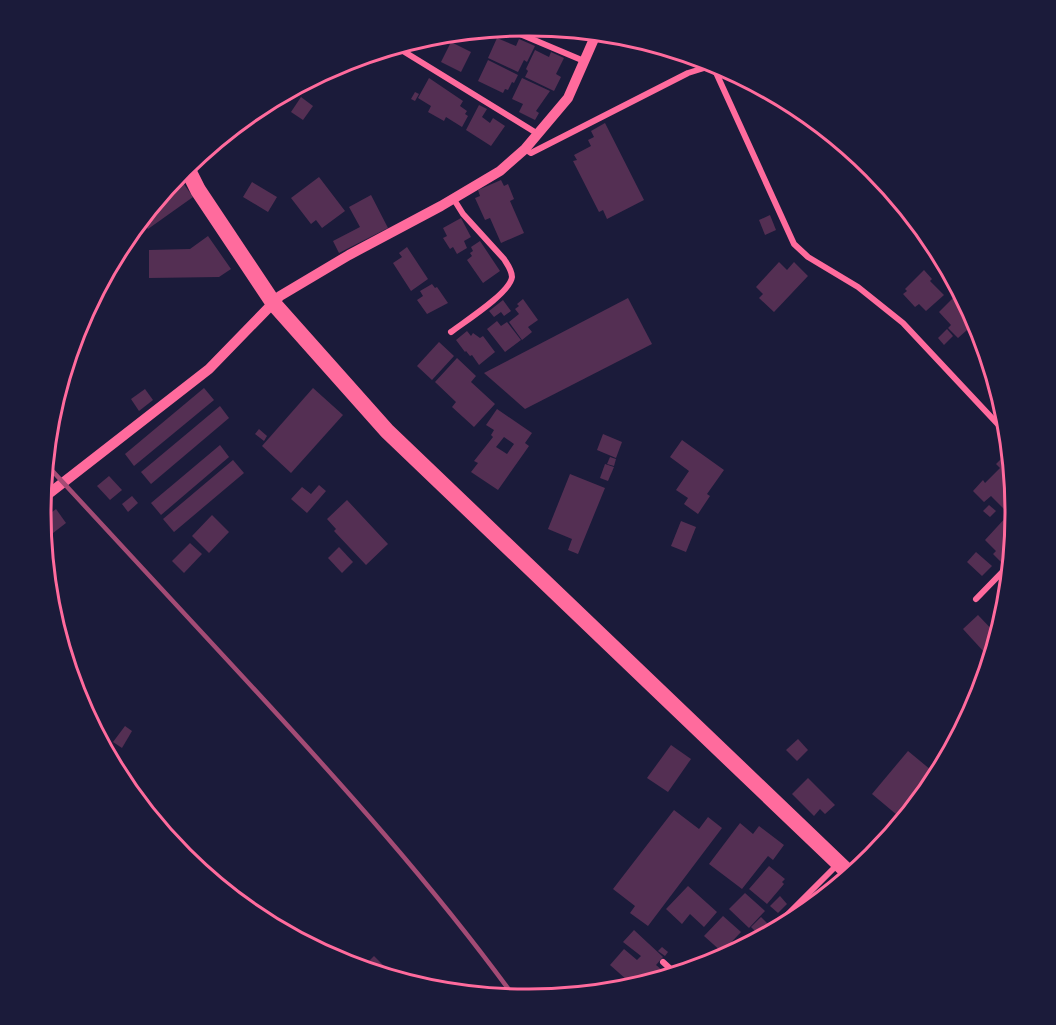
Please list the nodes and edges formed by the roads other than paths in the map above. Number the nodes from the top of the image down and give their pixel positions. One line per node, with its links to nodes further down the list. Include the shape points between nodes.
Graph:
1 (525, 36): 4 (street)
2 (594, 41): 4 (street)
3 (405, 52): 7 (street)
4 (585, 62): 7 (street, via 568,98)
5 (702, 69): 8 (street, via 531,153)
6 (720, 77): 13 (street, via 794,244 903,323)
7 (538, 134): 8 (street)
8 (525, 149): 10 (street, via 500,171)
9 (191, 176): 11 (highway)
10 (453, 198): 11 (street, via 349,255 280,296); 12 (street, via 504,259 512,277 505,291)
11 (274, 304): 14 (street, via 209,369); 17 (highway, via 387,431)
12 (451, 332)
13 (995, 421)
14 (52, 491)
15 (1000, 574): 16 (street)
16 (976, 599)
17 (845, 869)
18 (663, 962): 19 (street)
19 (669, 968)

